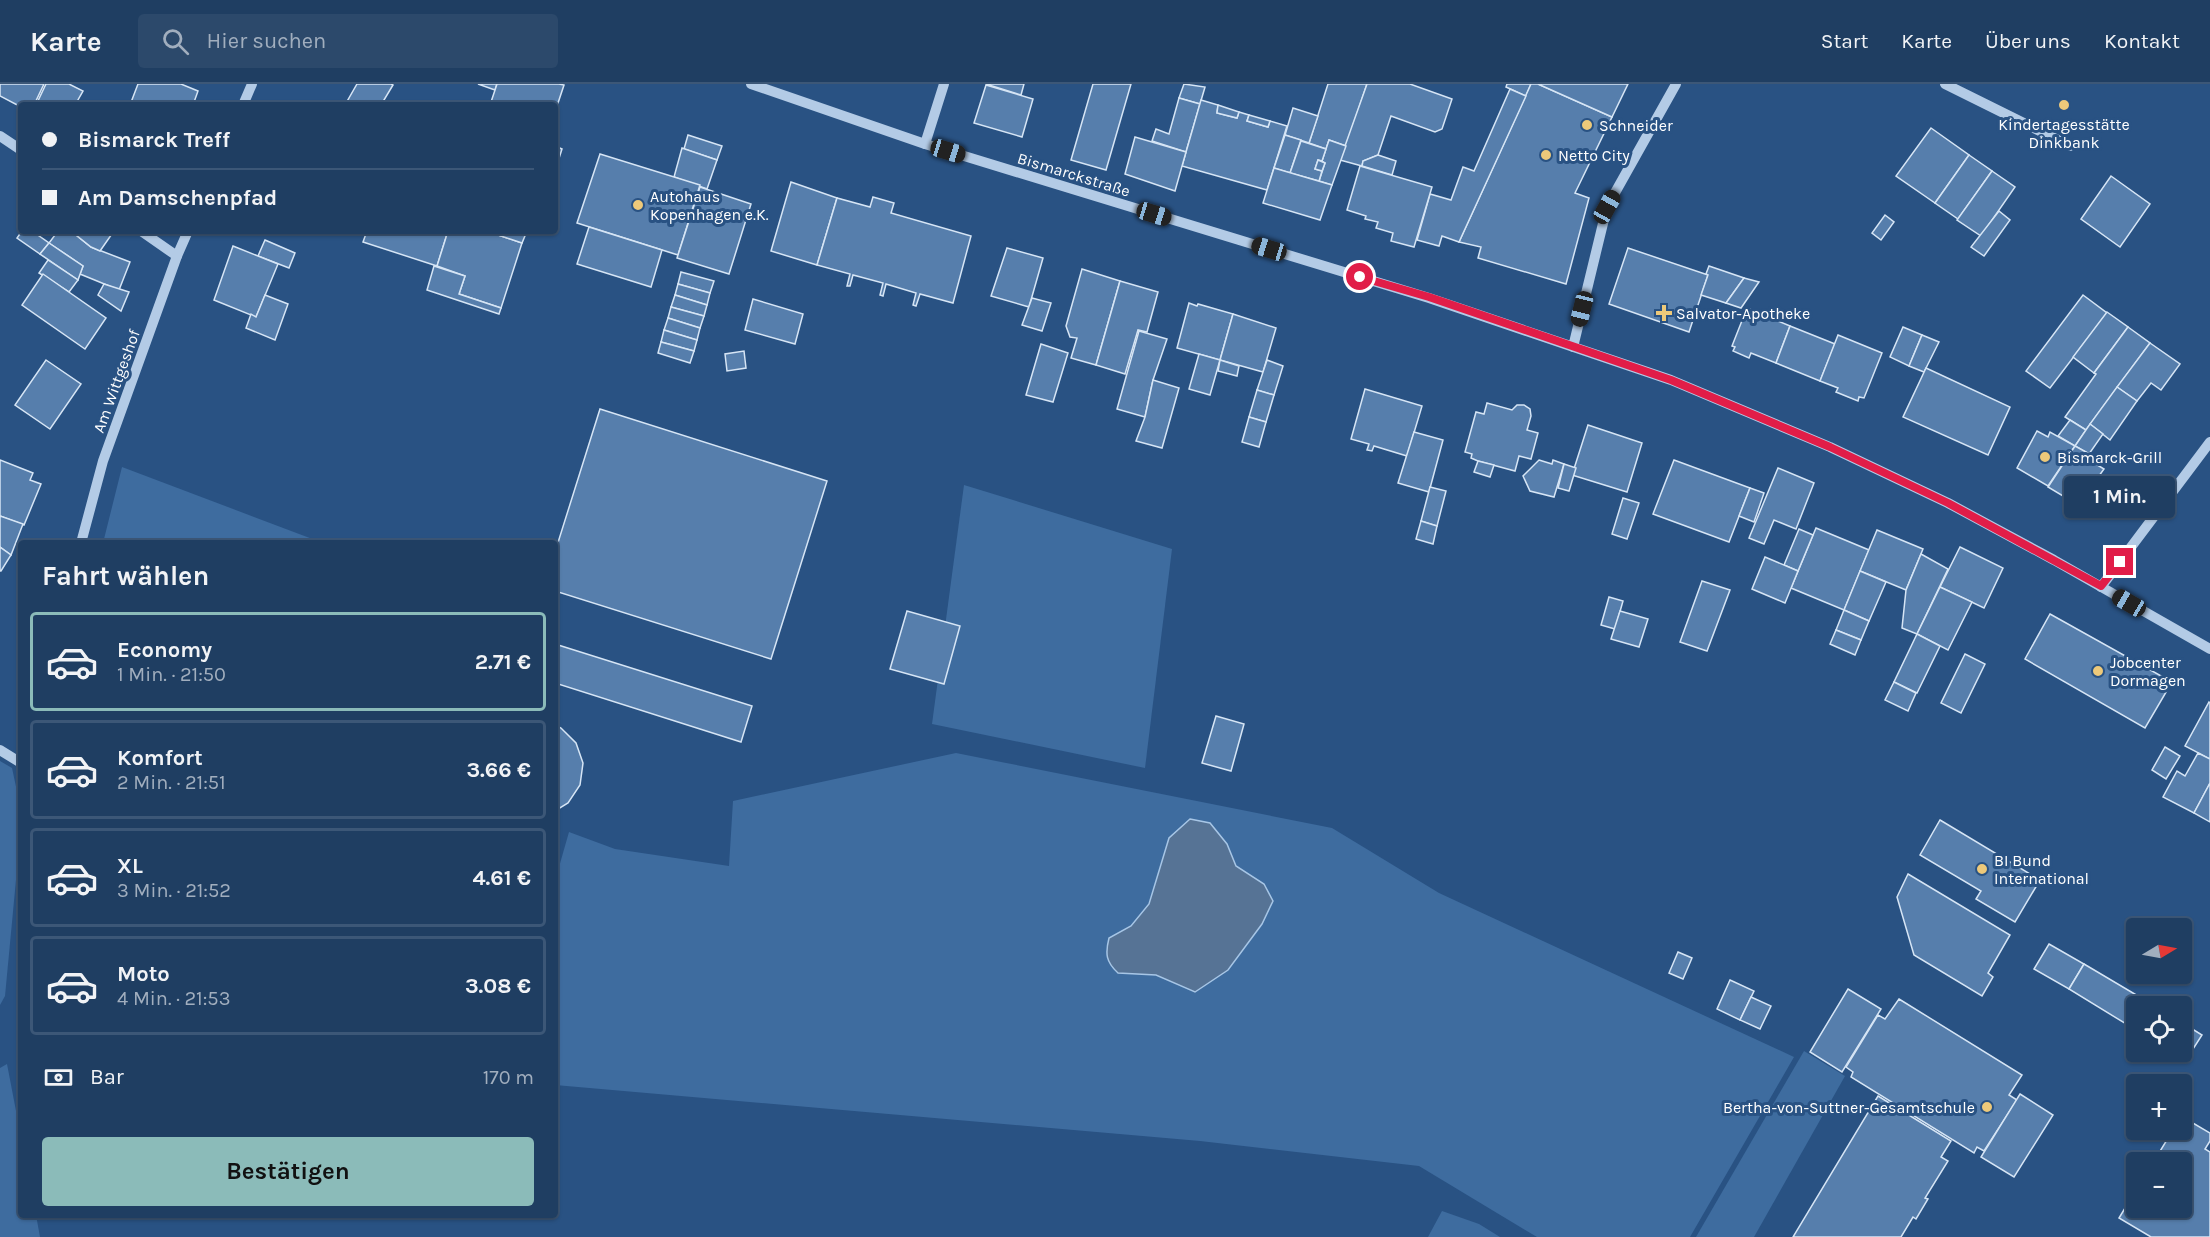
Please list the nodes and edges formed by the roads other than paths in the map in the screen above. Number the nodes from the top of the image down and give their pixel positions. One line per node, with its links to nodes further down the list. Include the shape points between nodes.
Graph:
1 (252, 84): 6 (street)
2 (751, 84): 8 (street, Bismarckstraße)
3 (944, 84): 8 (street)
4 (1676, 84): 14 (street, via 1607,207)
5 (1945, 84): 9 (street)
6 (244, 102)
7 (0, 136): 10 (street)
8 (925, 144): 14 (street, Bismarckstraße, via 1429,297)
9 (2070, 146)
10 (18, 148)
11 (145, 234): 13 (street)
12 (187, 234): 13 (street, Am Wittgeshof)
13 (177, 256): 16 (street, Am Wittgeshof, via 103,461)
14 (1573, 347): 17 (street, Bismarckstraße, via 1671,380 1830,447 1948,503)
15 (2210, 442): 17 (street)
16 (82, 540)
17 (2101, 586): 18 (street, Bismarckstraße)
18 (2210, 649)
19 (0, 750): 20 (street)
20 (18, 761)

